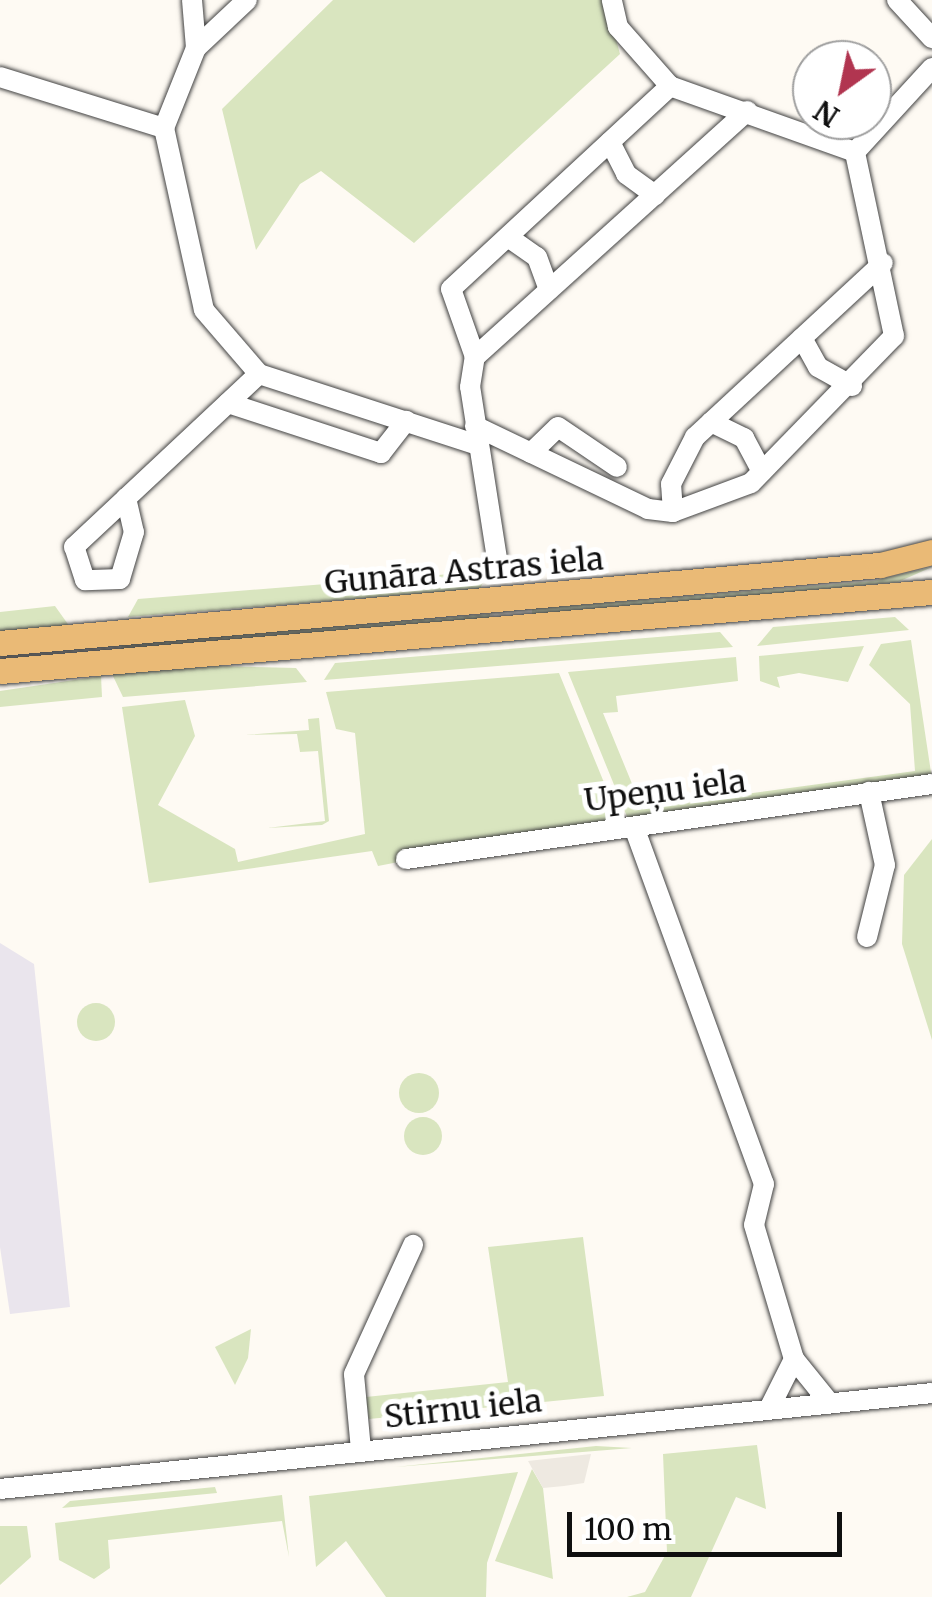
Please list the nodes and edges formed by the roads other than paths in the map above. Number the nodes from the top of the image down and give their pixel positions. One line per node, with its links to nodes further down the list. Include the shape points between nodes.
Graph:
1 (192, 0): 6 (street)
2 (247, 0): 6 (street)
3 (612, 0): 9 (street, via 618,27)
4 (897, 0): 5 (street)
5 (932, 38)
6 (196, 48): 11 (street)
7 (932, 68): 13 (street)
8 (0, 77): 11 (street)
9 (670, 86): 10 (street); 12 (street)
10 (747, 111): 13 (street); 14 (street)
11 (164, 128): 20 (street, via 204,310)
12 (610, 142): 14 (street, via 626,174); 15 (street)
13 (855, 152): 16 (street)
14 (655, 194): 17 (street)
15 (508, 236): 17 (street, via 537,257); 19 (street, via 451,289)
16 (882, 263): 18 (street); 21 (street, via 894,336)
17 (549, 290): 19 (street)
18 (802, 338): 21 (street, via 818,368); 26 (street)
19 (476, 357): 27 (street)
20 (259, 374): 22 (street); 23 (street)
21 (852, 386): 30 (street)
22 (302, 388): 24 (street); 25 (street)
23 (228, 403): 24 (street); 31 (street)
24 (284, 421): 25 (street, via 381,452)
25 (406, 421): 27 (street)
26 (711, 422): 30 (street, via 744,438); 32 (street, via 679,460)
27 (477, 435): 28 (street); 34 (street)
28 (530, 452): 29 (street, via 558,427); 32 (street, via 648,510)
29 (616, 467)
30 (762, 472): 32 (street, via 722,500)
31 (126, 498)
32 (673, 512)
33 (932, 552): 36 (main road, Gunāra Astras iela, via 880,565)
34 (498, 565)
35 (932, 592): 37 (main road, Gunāra Astras iela)
36 (505, 601): 37 (main road); 38 (main road, Gunāra Astras iela)
37 (510, 632): 39 (main road, Gunāra Astras iela)
38 (0, 643)
39 (0, 672)
40 (932, 784): 41 (street, Upeņu iela)
41 (869, 792): 42 (street, Upeņu iela); 44 (street, via 885,865)
42 (634, 827): 43 (street, Upeņu iela); 46 (street, via 764,1184 757,1242)
43 (406, 859)
44 (867, 937)
45 (413, 1244): 50 (street, via 354,1374)
46 (794, 1359): 48 (street); 49 (street)
47 (932, 1393): 48 (street, Stirnu iela)
48 (828, 1401): 49 (street, Stirnu iela)
49 (770, 1406): 50 (street, Stirnu iela)
50 (360, 1450): 51 (street, Stirnu iela)
51 (0, 1489)

